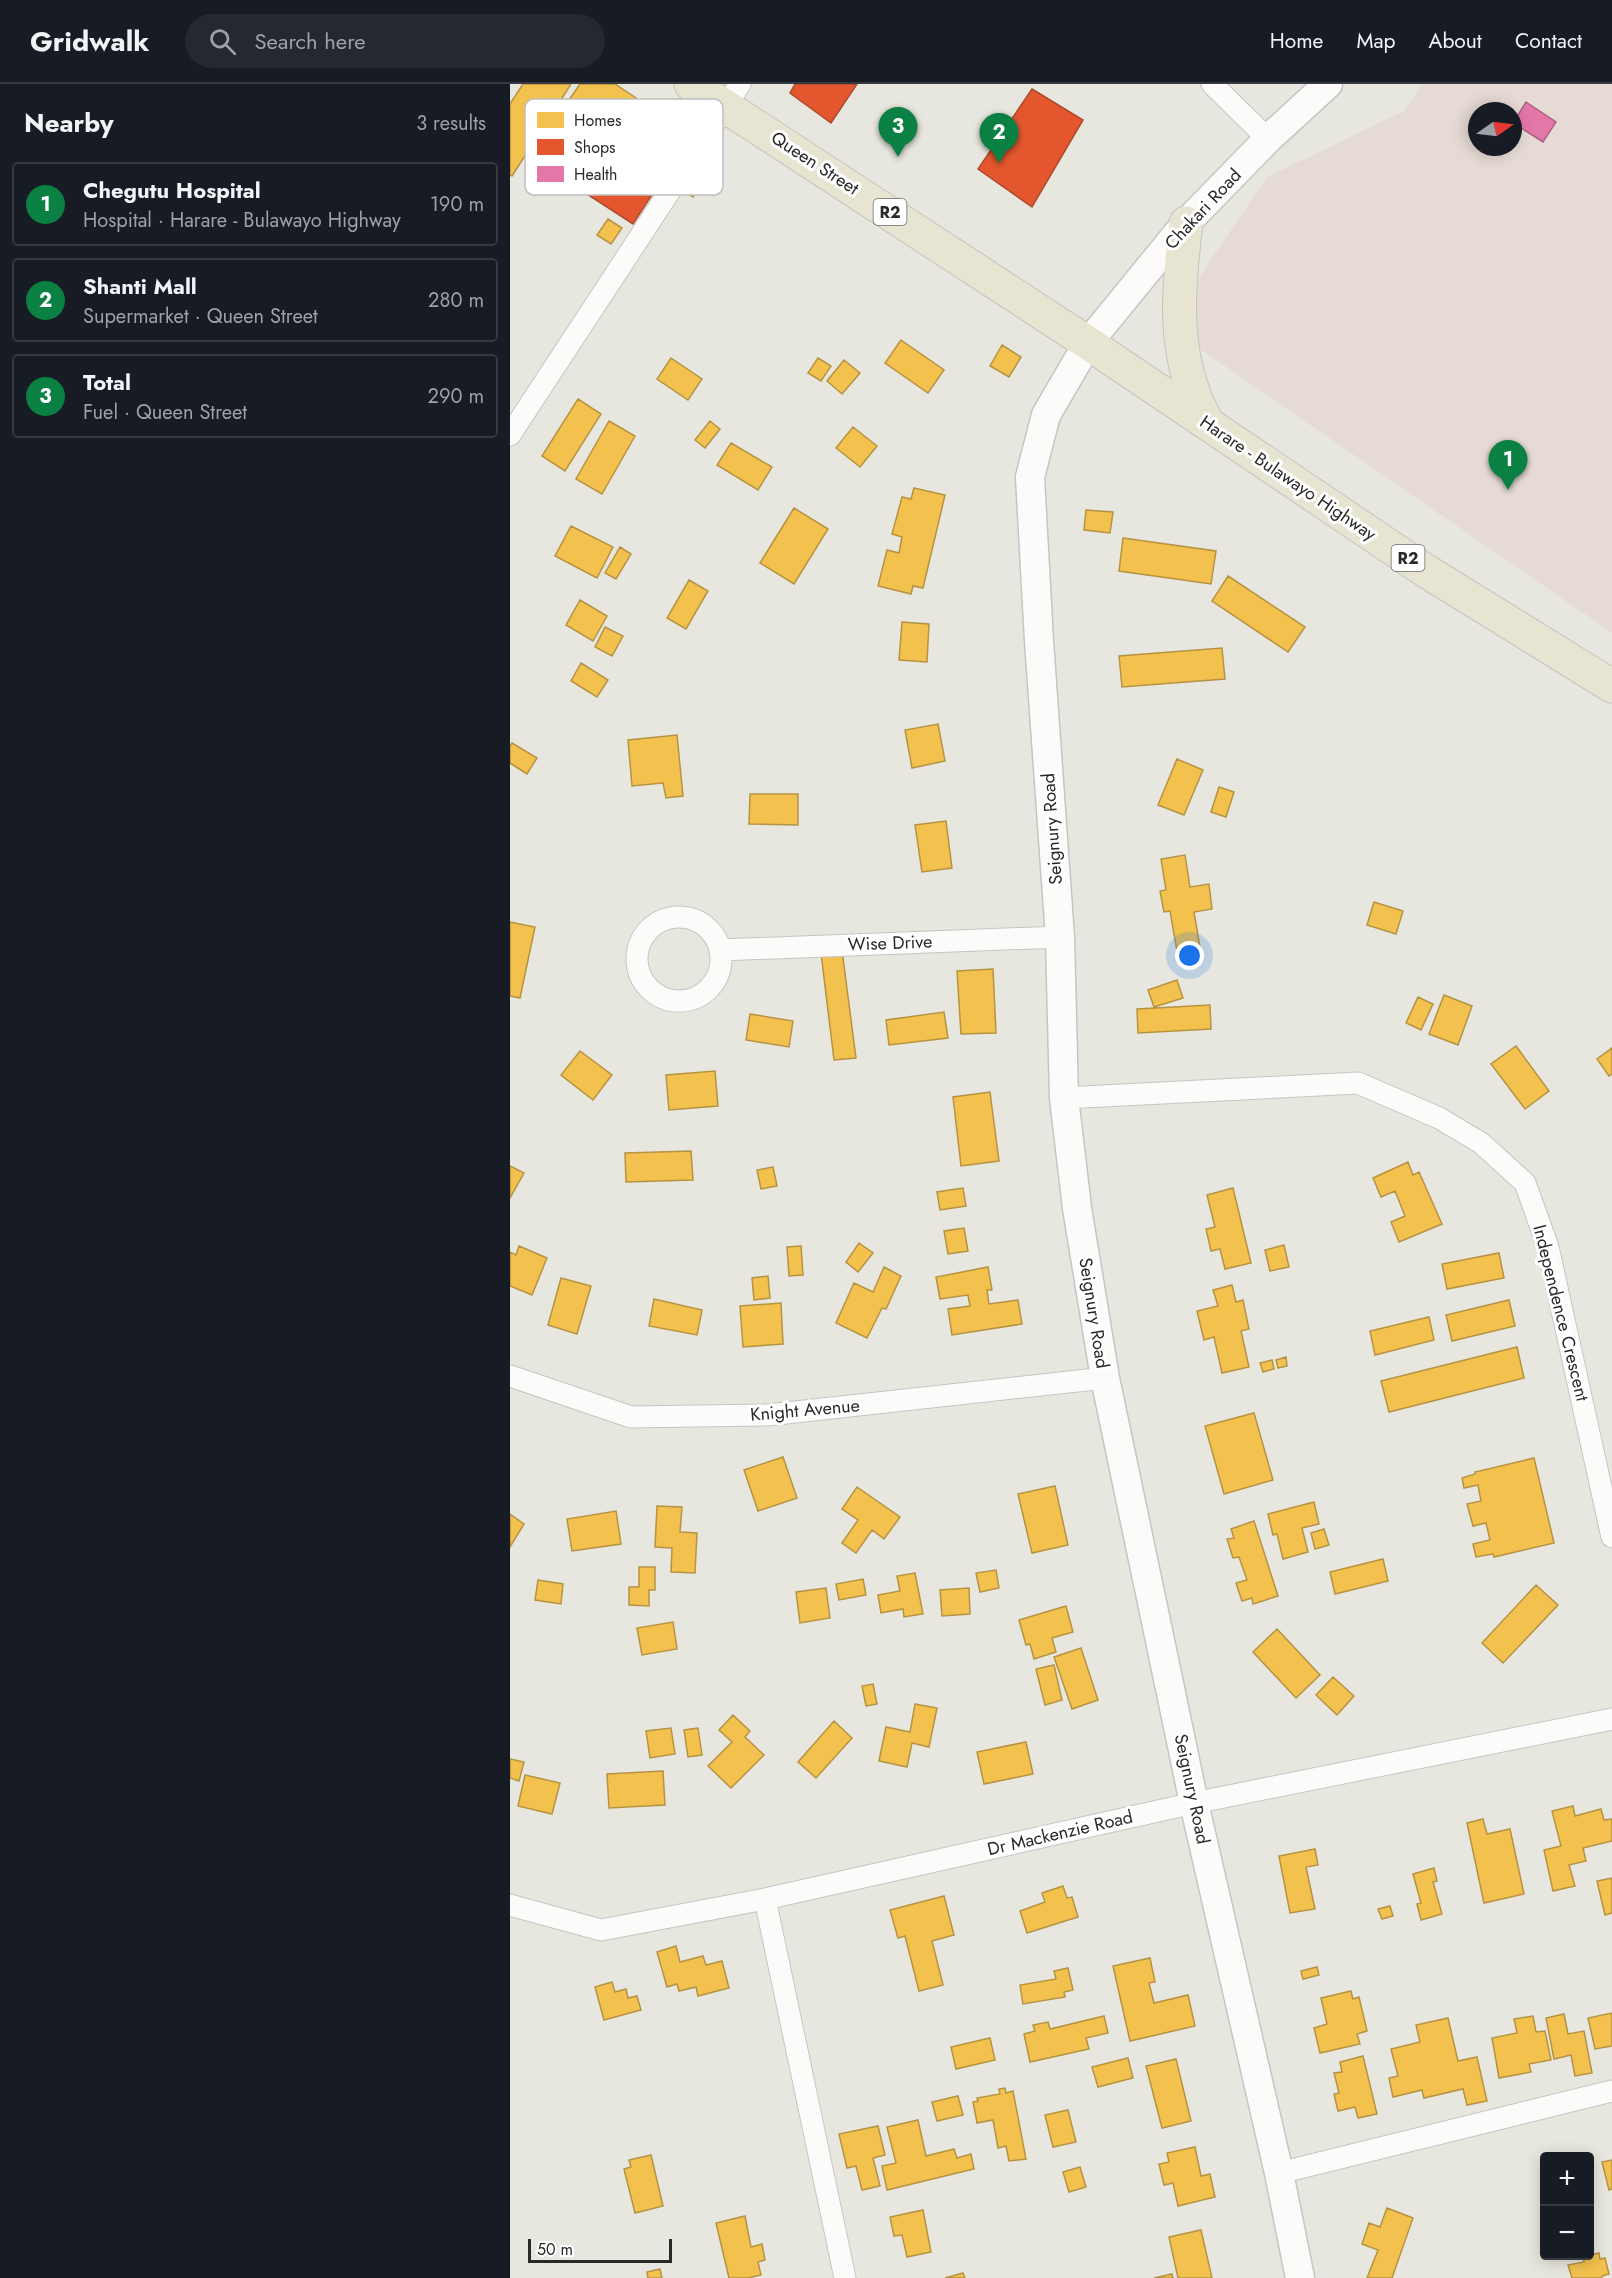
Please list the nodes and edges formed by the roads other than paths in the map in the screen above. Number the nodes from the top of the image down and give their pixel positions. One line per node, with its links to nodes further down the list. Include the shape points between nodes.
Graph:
1 (692, 84): 4 (highway, Queen Street / R2)
2 (1212, 84): 6 (street)
3 (1328, 84): 6 (main road, Chakari Road)
4 (733, 95): 5 (street); 9 (highway, Queen Street / R2)
5 (723, 110)
6 (1268, 139): 8 (main road, Chakari Road)
7 (667, 195): 11 (street)
8 (1186, 223): 9 (main road, Chakari Road); 10 (highway, via 1179,279 1179,322 1194,394)
9 (1088, 343): 10 (highway, Harare - Bulawayo Highway / R2); 13 (main road, Seignury Road, via 1046,415 1030,477)
10 (1208, 424): 12 (highway, Harare - Bulawayo Highway / R2, via 1426,571)
11 (510, 435)
12 (1612, 686)
13 (1060, 937): 14 (street, Wise Drive); 15 (main road, Seignury Road)
14 (720, 950): 14 (street, via 706,926 680,916 666,918 653,925 638,949 641,977 660,996 673,1000 699,996 718,976)
15 (1064, 1098): 17 (main road, Seignury Road, via 1077,1208); 18 (street, Independence Crescent, via 1358,1083 1439,1118 1480,1143 1525,1183 1548,1247)
16 (510, 1376): 17 (street, Knight Avenue, via 631,1417 768,1415)
17 (1105, 1378): 20 (main road, Seignury Road)
18 (1612, 1537)
19 (1612, 1719): 20 (street, Dr Mackenzie Road)
20 (1194, 1803): 21 (street, Dr Mackenzie Road); 24 (main road, Seignury Road)
21 (765, 1899): 22 (street, Dr Mackenzie Road, via 601,1930); 25 (street)
22 (510, 1905)
23 (1612, 2091): 24 (street)
24 (1279, 2174): 26 (main road, Seignury Road)
25 (845, 2278)
26 (1300, 2278)

